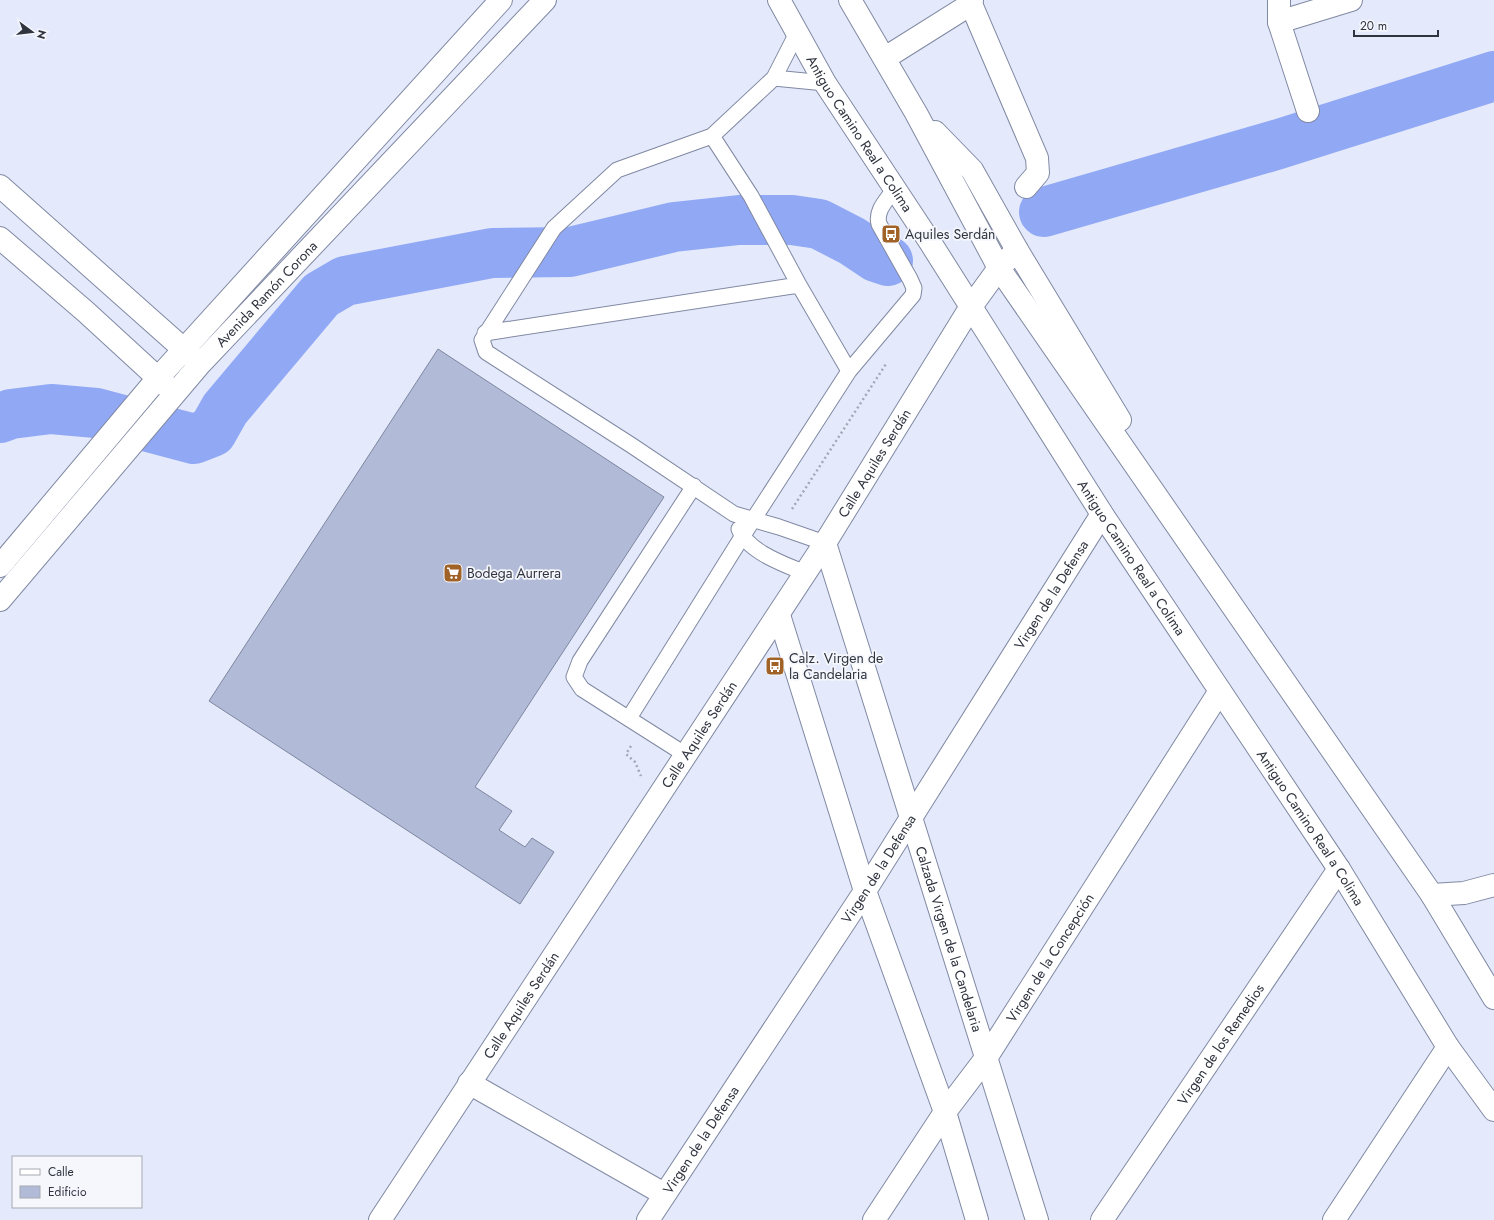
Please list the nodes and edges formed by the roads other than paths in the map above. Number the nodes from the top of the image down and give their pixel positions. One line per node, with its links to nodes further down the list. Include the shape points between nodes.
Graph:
1 (501, 0): 25 (street, Avenida Ramón Corona)
2 (545, 0): 26 (street, Avenida Ramón Corona)
3 (779, 0): 9 (street, Antiguo Camino Real a Colima)
4 (850, 0): 10 (street)
5 (1279, 0): 8 (street)
6 (1351, 0): 8 (street)
7 (972, 2): 10 (street); 17 (street, via 1037,158 1038,173)
8 (1279, 22): 13 (street)
9 (797, 33): 11 (lane); 12 (street, Antiguo Camino Real a Colima)
10 (885, 58): 14 (street)
11 (774, 78): 12 (lane); 15 (lane)
12 (825, 82): 18 (street, Antiguo Camino Real a Colima)
13 (1308, 111)
14 (916, 113): 20 (street, via 972,170); 21 (street)
15 (712, 136): 22 (lane, via 751,196); 24 (lane, via 617,170 554,228)
16 (0, 186): 25 (street)
17 (1026, 187)
18 (895, 188): 23 (street, Antiguo Camino Real a Colima); 27 (lane, via 878,212 878,224 910,279 914,292)
19 (0, 238): 28 (street)
20 (1017, 250): 21 (street, Calle Aquiles Serdán); 36 (street, via 1112,406)
21 (999, 268): 23 (street, Calle Aquiles Serdán); 36 (street)
22 (799, 285): 24 (lane); 27 (lane)
23 (970, 308): 32 (street, Antiguo Camino Real a Colima); 35 (street, Calle Aquiles Serdán)
24 (485, 333): 30 (lane, via 482,340 486,352)
25 (184, 348): 26 (street); 28 (street, Avenida Ramón Corona)
26 (200, 364): 29 (street, Avenida Ramón Corona)
27 (849, 371): 33 (lane)
28 (158, 378): 29 (street); 37 (street, Avenida Ramón Corona)
29 (175, 394): 39 (street, Avenida Ramón Corona)
30 (694, 486): 31 (lane); 42 (lane, via 580,661 574,677 582,689)
31 (734, 514): 33 (lane); 34 (lane)
32 (1102, 514): 41 (street, Antiguo Camino Real a Colima); 44 (street, Virgen de la Defensa)
33 (753, 520): 34 (lane); 35 (lane)
34 (742, 537): 38 (lane, via 759,550); 42 (lane)
35 (825, 543): 38 (street, Calle Aquiles Serdán); 44 (street, Calzada Virgen de la Candelaria)
36 (1191, 546): 48 (street)
37 (0, 566)
38 (805, 574): 40 (street, Calle Aquiles Serdán)
39 (0, 600)
40 (778, 615): 43 (street, Calle Aquiles Serdán); 47 (street)
41 (1220, 691): 45 (street, Antiguo Camino Real a Colima); 51 (street, Virgen de la Concepción)
42 (629, 718): 43 (lane)
43 (686, 755): 52 (street, Calle Aquiles Serdán)
44 (911, 819): 47 (street, Virgen de la Defensa); 51 (street, Calzada Virgen de la Candelaria)
45 (1338, 869): 50 (street, Antiguo Camino Real a Colima); 61 (street, Virgen de los Remedios)
46 (1494, 885): 48 (street, via 1464,893)
47 (865, 891): 54 (street); 55 (street, Virgen de la Defensa)
48 (1432, 895): 49 (street)
49 (1494, 998)
50 (1448, 1047): 53 (street, Antiguo Camino Real a Colima); 62 (street)
51 (986, 1058): 54 (street, Virgen de la Concepción); 60 (street, Calzada Virgen de la Candelaria)
52 (469, 1083): 55 (street); 56 (street, Calle Aquiles Serdán)
53 (1494, 1110)
54 (945, 1112): 58 (street, Virgen de la Concepción); 59 (street)
55 (664, 1194): 57 (street, Virgen de la Defensa)
56 (380, 1220)
57 (648, 1220)
58 (874, 1220)
59 (977, 1220)
60 (1037, 1220)
61 (1102, 1220)
62 (1334, 1220)

